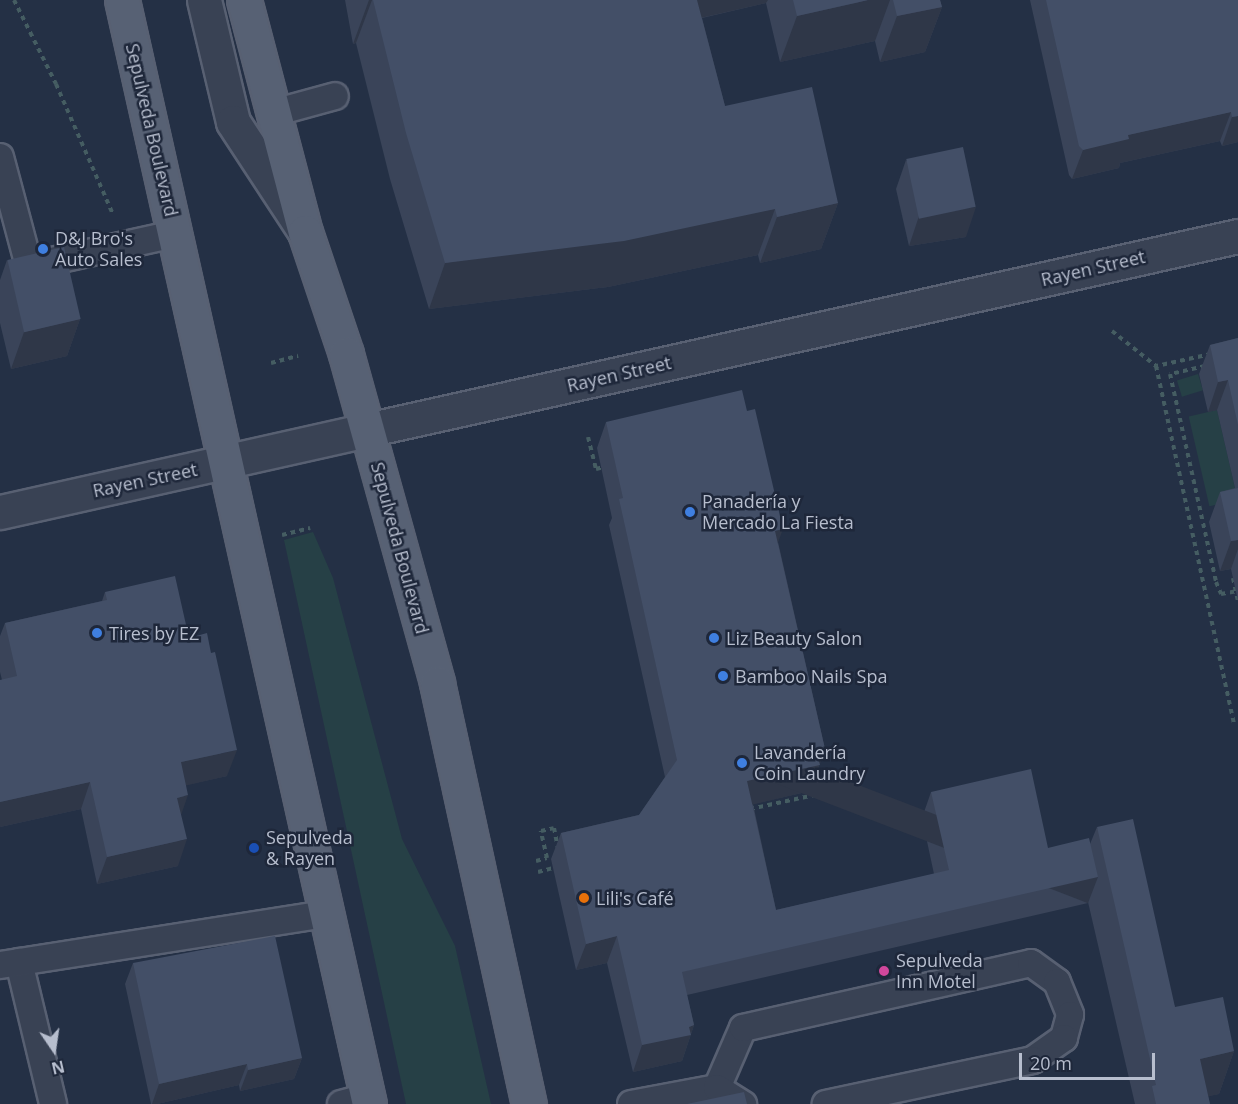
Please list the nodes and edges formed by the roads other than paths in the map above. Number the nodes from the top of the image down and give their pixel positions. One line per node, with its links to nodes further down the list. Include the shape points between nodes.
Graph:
1 (122, 0): 8 (main road, Sepulveda Boulevard)
2 (204, 0): 7 (street, via 233,122 241,140)
3 (244, 0): 5 (main road, Sepulveda Boulevard)
4 (335, 96): 5 (lane)
5 (273, 113): 7 (main road, Sepulveda Boulevard)
6 (0, 157): 8 (lane, via 19,269)
7 (305, 232): 10 (main road, Sepulveda Boulevard)
8 (175, 234): 11 (main road, Sepulveda Boulevard)
9 (1238, 236): 10 (street, Rayen Street)
10 (367, 430): 11 (street, Rayen Street); 18 (main road, Sepulveda Boulevard, via 436,683)
11 (226, 462): 12 (street, Rayen Street); 13 (main road, Sepulveda Boulevard)
12 (0, 512)
13 (326, 914): 14 (lane); 16 (main road, Sepulveda Boulevard)
14 (9, 964): 17 (lane)
15 (717, 1088): 19 (lane); 20 (lane); 21 (lane, via 743,1028 1031,963 1057,982 1070,1015 1064,1038 1034,1060)
16 (359, 1102)
17 (52, 1104)
18 (529, 1104)
19 (631, 1104)
20 (743, 1104)
21 (826, 1104)

